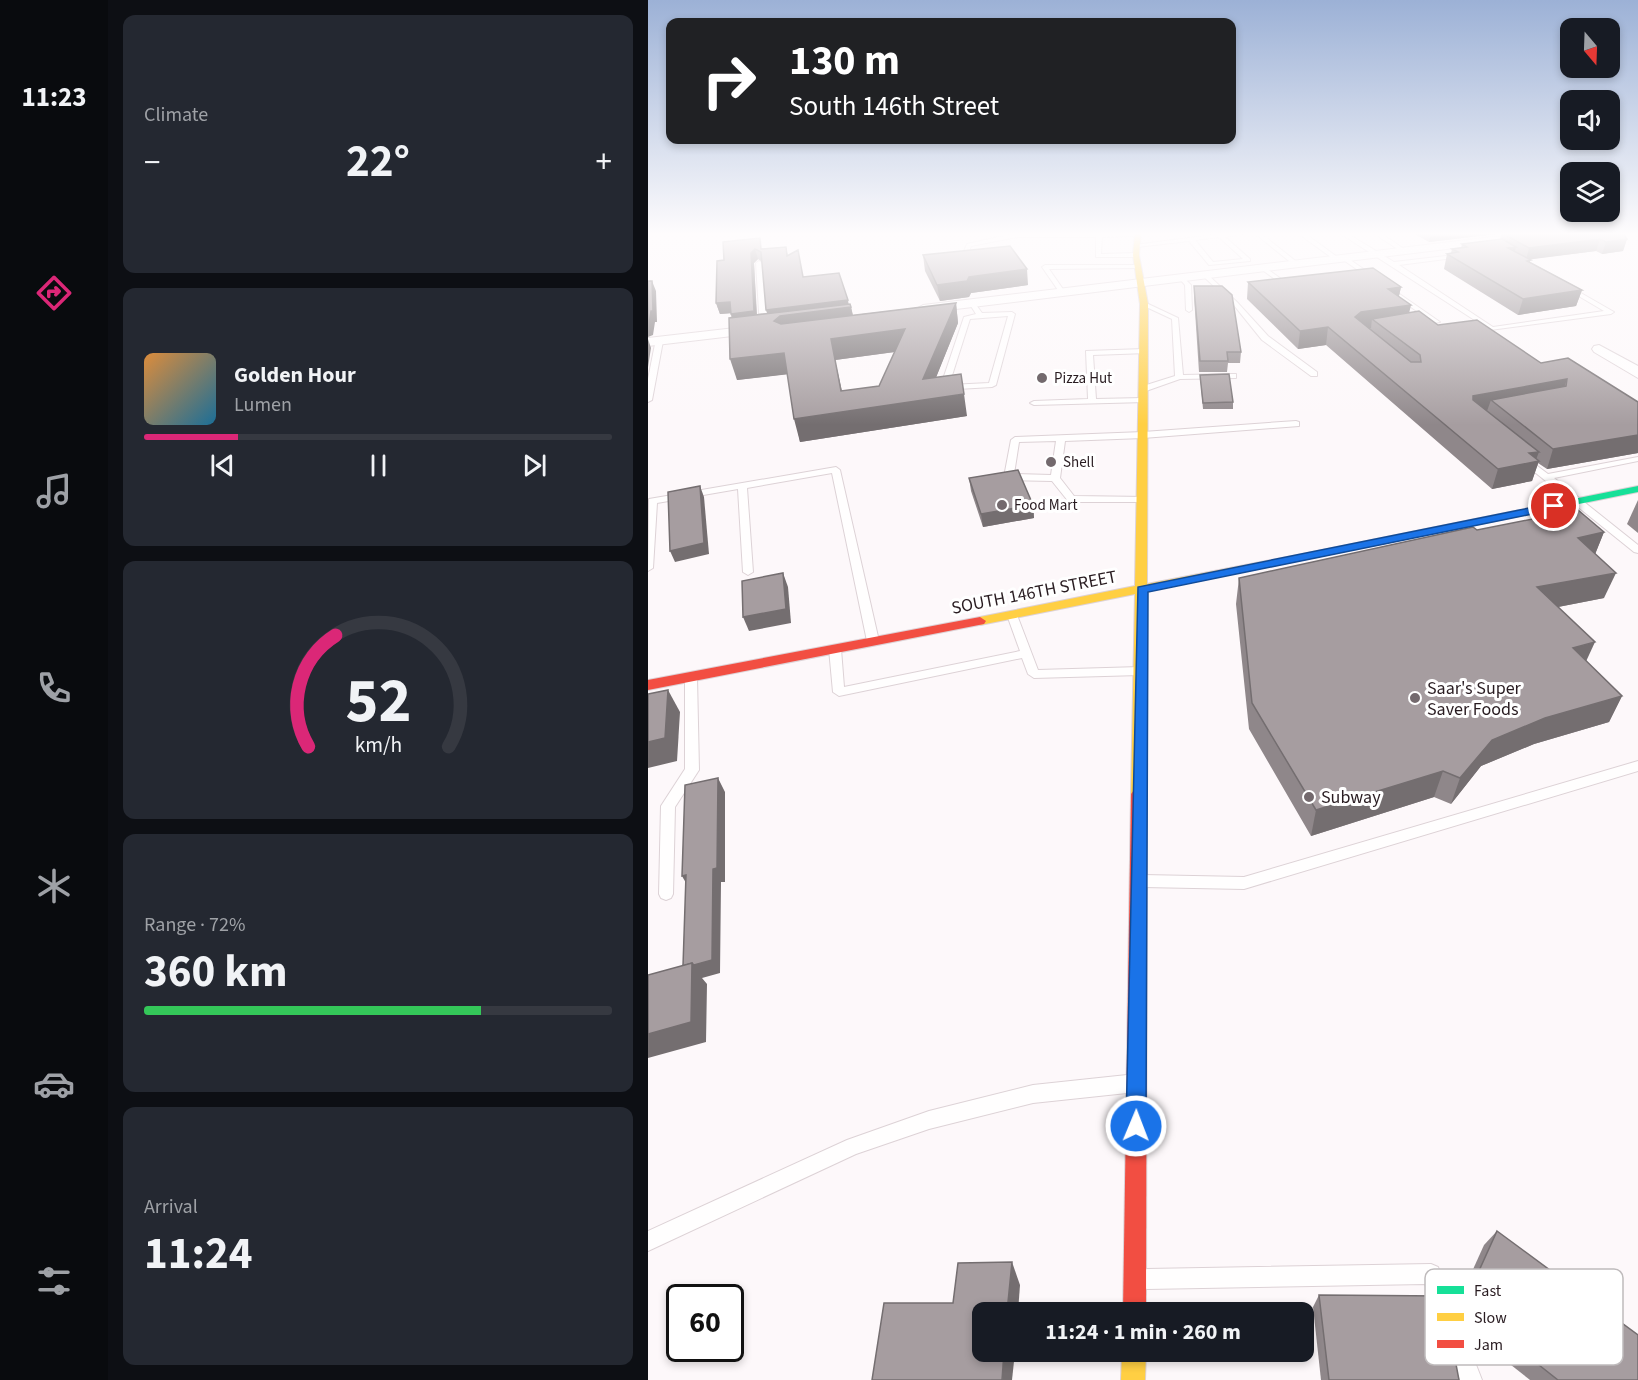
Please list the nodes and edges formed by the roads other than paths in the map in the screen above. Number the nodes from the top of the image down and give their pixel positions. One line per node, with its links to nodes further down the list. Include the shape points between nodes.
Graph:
1 (765, 296): 16 (lane)
2 (1040, 296): 10 (street)
3 (1142, 296): 9 (main road)
4 (1188, 296): 11 (lane)
5 (1228, 296): 21 (lane, via 1265,338)
6 (1400, 296): 15 (lane, via 1437,322)
7 (1442, 296): 8 (lane, via 1492,330 1611,312)
8 (1583, 296)
9 (1144, 304): 19 (main road); 23 (lane, via 1175,318)
10 (976, 309): 12 (street); 13 (lane); 13 (lane, via 1012,314 992,385 944,388)
11 (1189, 310)
12 (906, 311)
13 (967, 317): 14 (lane)
14 (956, 318)
15 (1415, 326)
16 (770, 327): 17 (street)
17 (653, 341): 25 (lane)
18 (1599, 349): 20 (street)
19 (1144, 351): 24 (main road); 26 (lane, via 1089,353)
20 (1638, 373)
21 (1314, 374)
22 (1233, 376): 23 (lane)
23 (1179, 377): 24 (lane)
24 (1143, 394): 26 (lane); 29 (main road)
25 (648, 400)
26 (1092, 402): 27 (lane)
27 (1034, 404)
28 (1296, 424): 29 (lane)
29 (1143, 435): 30 (lane); 37 (main road)
30 (1061, 438): 33 (lane); 33 (lane, via 1015,440 1009,477)
31 (1519, 455): 34 (lane)
32 (1636, 459): 34 (lane)
33 (1055, 475): 37 (lane, via 1071,499)
34 (1547, 477): 38 (lane)
35 (742, 486): 40 (lane, via 652,501); 41 (lane); 44 (lane, via 836,470)
36 (1638, 489): 38 (main road, SOUTH 146TH STREET)
37 (1143, 499): 42 (main road)
38 (1577, 502): 39 (lane); 42 (main road, SOUTH 146TH STREET)
39 (1638, 550)
40 (648, 568)
41 (748, 572)
42 (1142, 590): 43 (main road, SOUTH 146TH STREET); 47 (main road)
43 (1012, 615): 44 (main road, SOUTH 146TH STREET); 46 (lane)
44 (873, 641): 45 (main road, SOUTH 146TH STREET)
45 (835, 649): 46 (lane, via 839,692); 48 (main road, SOUTH 146TH STREET)
46 (1026, 653): 47 (lane, via 1034,674)
47 (1142, 670): 51 (main road)
48 (691, 677): 49 (main road, SOUTH 146TH STREET); 52 (lane, via 692,770 668,806)
49 (648, 685)
50 (1638, 766): 51 (lane, via 1244,883)
51 (1139, 881): 53 (main road)
52 (666, 894)
53 (1137, 1083): 54 (lane, via 1033,1094 929,1120 853,1146); 56 (main road)
54 (648, 1241)
55 (1425, 1274): 56 (lane)
56 (1134, 1279): 57 (main road)
57 (1134, 1302)
58 (1134, 1362): 60 (main road)
59 (1465, 1365): 61 (lane)
60 (1133, 1380)
61 (1471, 1380)

